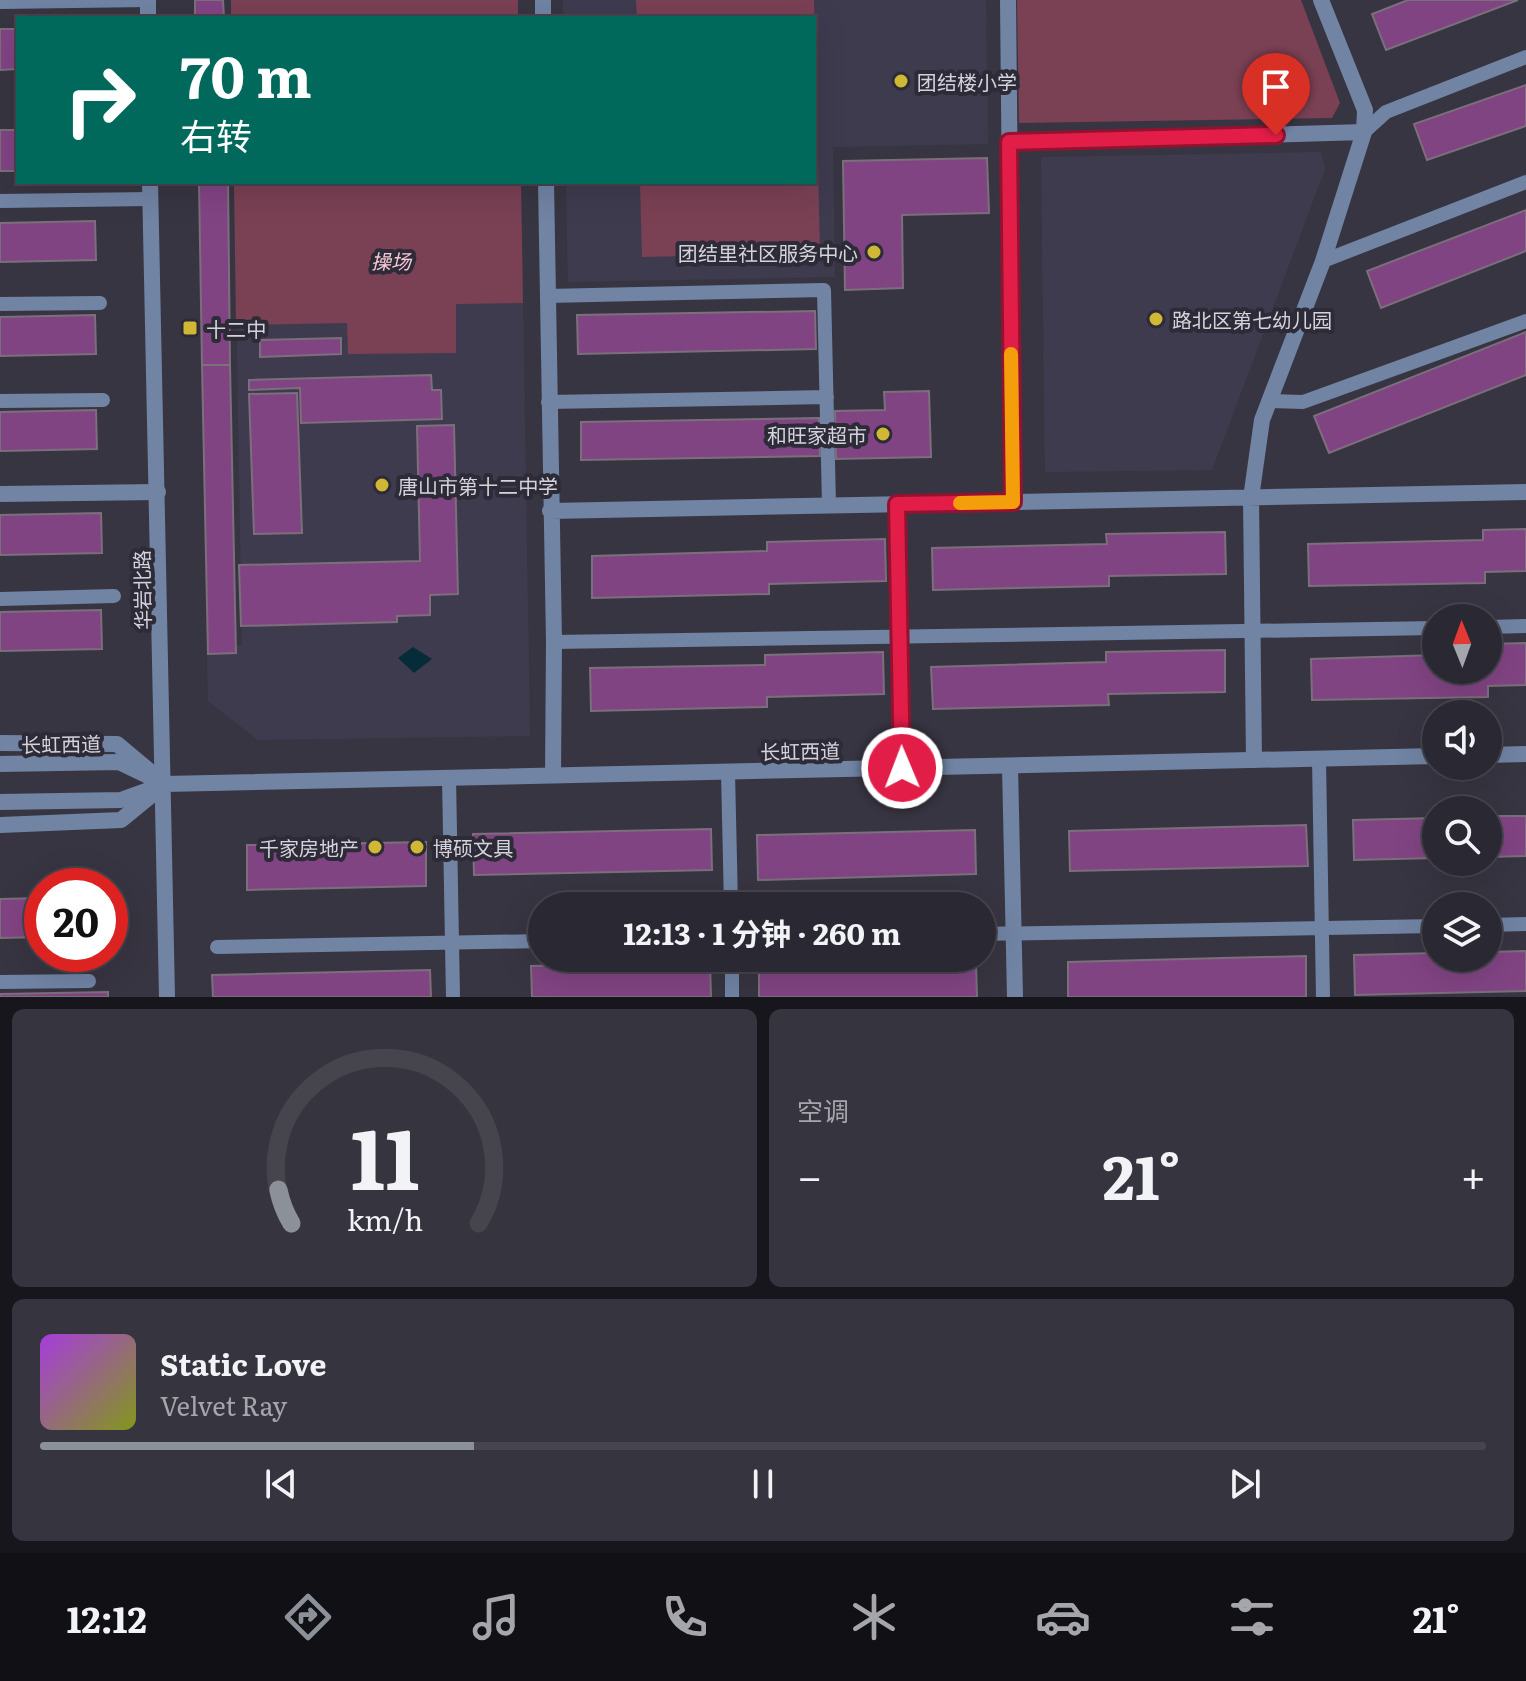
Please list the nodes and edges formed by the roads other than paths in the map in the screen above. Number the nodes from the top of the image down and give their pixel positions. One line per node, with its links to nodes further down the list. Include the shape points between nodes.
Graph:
1 (148, 0): 4 (lane)
2 (1008, 0): 7 (street)
3 (1321, 0): 6 (street, via 1365,110)
4 (0, 2)
5 (1526, 57): 6 (lane, via 1386,112)
6 (1364, 132): 7 (street); 13 (street)
7 (1009, 142): 27 (street)
8 (1526, 182): 13 (lane)
9 (150, 184): 11 (street, 华岩北路)
10 (546, 184): 14 (street)
11 (150, 199): 12 (lane); 23 (street, 华岩北路)
12 (0, 201)
13 (1323, 261): 21 (street)
14 (547, 296): 18 (lane, via 824,290); 22 (street)
15 (100, 303): 16 (lane)
16 (0, 304)
17 (1526, 321): 21 (lane, via 1303,402)
18 (827, 397): 22 (lane); 29 (lane)
19 (103, 400): 20 (lane)
20 (0, 401)
21 (1270, 401): 26 (street, via 1262,420)
22 (548, 402): 30 (street)
23 (158, 492): 25 (street); 51 (street, 华岩北路)
24 (1526, 492): 26 (street)
25 (0, 494)
26 (1251, 498): 27 (street); 36 (street)
27 (1013, 502): 28 (street)
28 (897, 504): 29 (street); 37 (lane)
29 (829, 505): 30 (street)
30 (550, 511): 38 (street)
31 (114, 596): 32 (lane)
32 (0, 599)
33 (1526, 626): 34 (lane)
34 (1502, 627)
35 (1422, 628): 36 (lane)
36 (1253, 631): 37 (lane); 44 (street)
37 (900, 637): 38 (lane); 47 (lane)
38 (554, 642): 49 (street)
39 (0, 743): 51 (street, via 117,744)
40 (1526, 754): 41 (street)
41 (1502, 755)
42 (1422, 756): 43 (street, 长虹西道)
43 (1319, 759): 44 (street, 长虹西道); 58 (lane)
44 (1254, 760): 46 (street, 长虹西道)
45 (0, 764): 51 (street, 长虹西道, via 119,762)
46 (1010, 766): 47 (street, 长虹西道); 59 (street)
47 (902, 768): 48 (street, 长虹西道)
48 (728, 772): 49 (street, 长虹西道); 54 (lane)
49 (553, 775): 50 (street, 长虹西道)
50 (449, 778): 51 (street, 长虹西道); 62 (lane)
51 (165, 784): 52 (street, 长虹西道, via 121,800); 53 (street, via 121,820); 67 (street, 华岩北路)
52 (0, 802)
53 (0, 825)
54 (731, 892)
55 (1526, 924): 56 (lane)
56 (1502, 925)
57 (1422, 926): 58 (lane)
58 (1322, 928): 59 (lane); 71 (lane)
59 (1013, 933): 60 (lane); 70 (street)
60 (996, 934)
61 (528, 941): 62 (lane)
62 (452, 943): 63 (lane); 68 (lane)
63 (217, 947)
64 (732, 972): 69 (lane)
65 (89, 981): 66 (lane)
66 (0, 982)
67 (167, 997)
68 (453, 997)
69 (732, 997)
70 (1015, 997)
71 (1323, 997)

